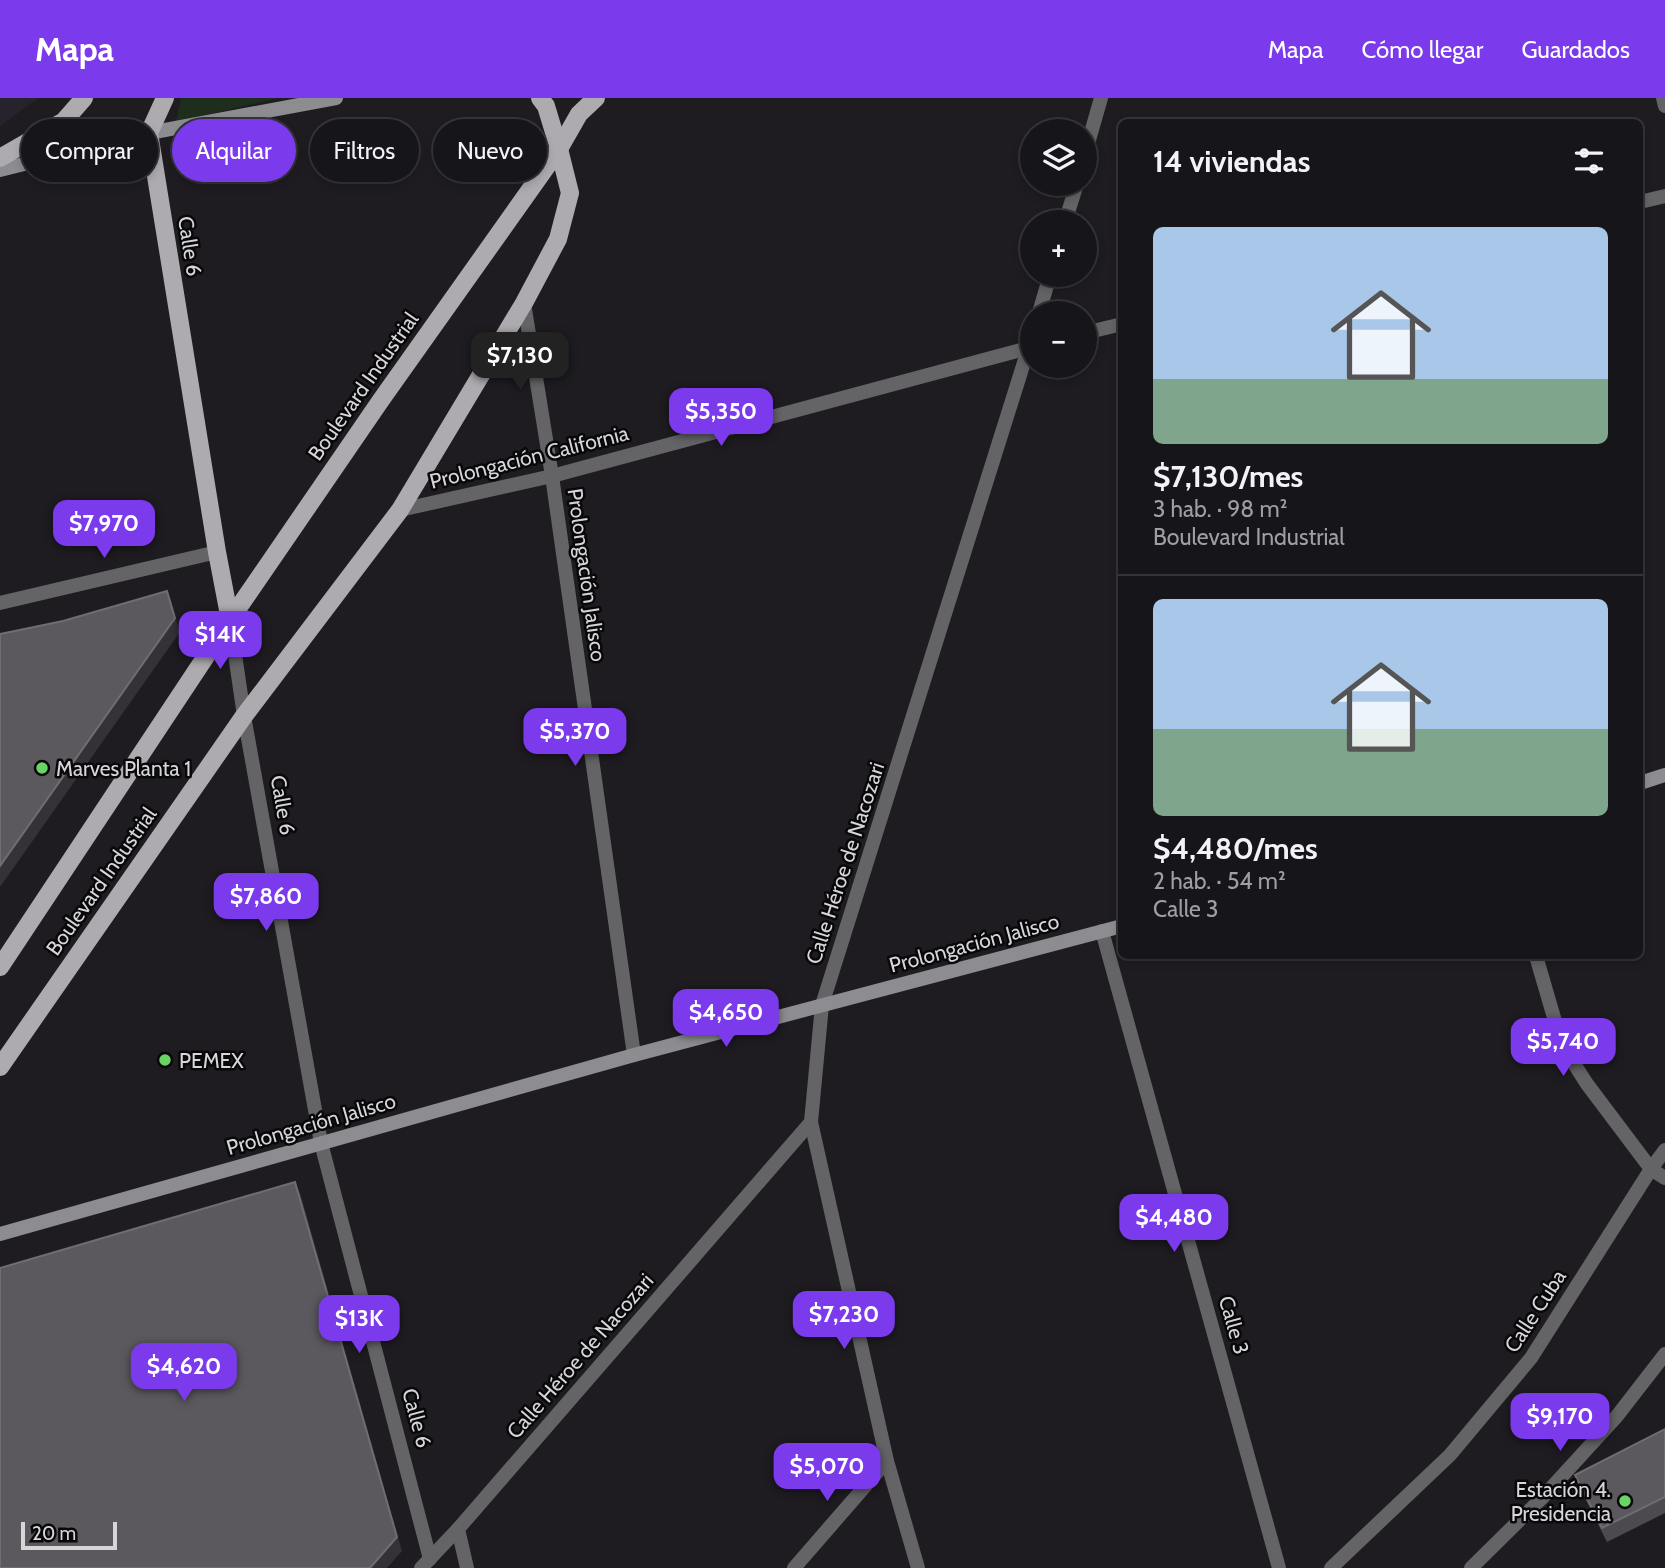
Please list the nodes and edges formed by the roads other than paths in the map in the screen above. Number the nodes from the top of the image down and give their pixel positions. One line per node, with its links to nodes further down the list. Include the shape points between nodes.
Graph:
1 (84, 98): 13 (main road, via 64,121)
2 (165, 98): 9 (main road)
3 (337, 98): 11 (main road)
4 (540, 98): 12 (main road, Boulevard Industrial)
5 (596, 98): 12 (main road, via 579,114)
6 (1101, 98): 10 (street)
7 (1663, 98): 8 (street)
8 (1665, 106)
9 (155, 119)
10 (1095, 119)
11 (158, 131)
12 (559, 149): 19 (main road, Boulevard Industrial, via 570,193 558,239); 28 (main road, Boulevard Industrial)
13 (0, 158)
14 (21, 165): 15 (main road)
15 (0, 170)
16 (157, 182): 26 (main road, Calle 6)
17 (1665, 196): 18 (street)
18 (1643, 201)
19 (524, 303): 24 (street, Prolongación Jalisco); 25 (main road, Boulevard Industrial)
20 (1118, 325): 21 (street)
21 (1097, 330)
22 (1020, 347): 24 (street, Prolongación California)
23 (1021, 378): 36 (street, Calle Héroe de Nacozari)
24 (551, 476): 25 (street, Prolongación California); 37 (street, Prolongación Jalisco)
25 (400, 510): 29 (main road, Boulevard Industrial)
26 (217, 552): 27 (street); 28 (main road, Calle 6)
27 (0, 603)
28 (230, 620): 29 (street, Calle 6); 35 (main road, Boulevard Industrial)
29 (244, 716): 38 (main road, Boulevard Industrial); 40 (street, Calle 6)
30 (1665, 775): 31 (main road)
31 (1643, 782)
32 (1118, 927): 33 (main road, Prolongación Jalisco)
33 (1102, 931): 36 (main road, Prolongación Jalisco); 52 (street, Calle 3)
34 (1537, 959): 42 (street, via 1562,1045)
35 (0, 967)
36 (822, 1005): 37 (main road, Prolongación Jalisco); 39 (street, Calle Héroe de Nacozari)
37 (634, 1055): 40 (main road, Prolongación Jalisco)
38 (0, 1067)
39 (811, 1122): 46 (street); 47 (street, Calle Héroe de Nacozari)
40 (321, 1143): 44 (main road, Prolongación Jalisco); 48 (street, Calle 6)
41 (1665, 1150): 42 (street, Calle Cuba)
42 (1651, 1169): 43 (street); 53 (street, Calle Cuba, via 1531,1358 1450,1455)
43 (1665, 1178)
44 (0, 1234)
45 (1665, 1354): 54 (street, via 1608,1427)
46 (887, 1461): 50 (street); 51 (street)
47 (458, 1529): 48 (street, Calle Héroe de Nacozari); 49 (street)
48 (426, 1563)
49 (467, 1568)
50 (793, 1568)
51 (919, 1568)
52 (1279, 1568)
53 (1331, 1568)
54 (1471, 1568)

